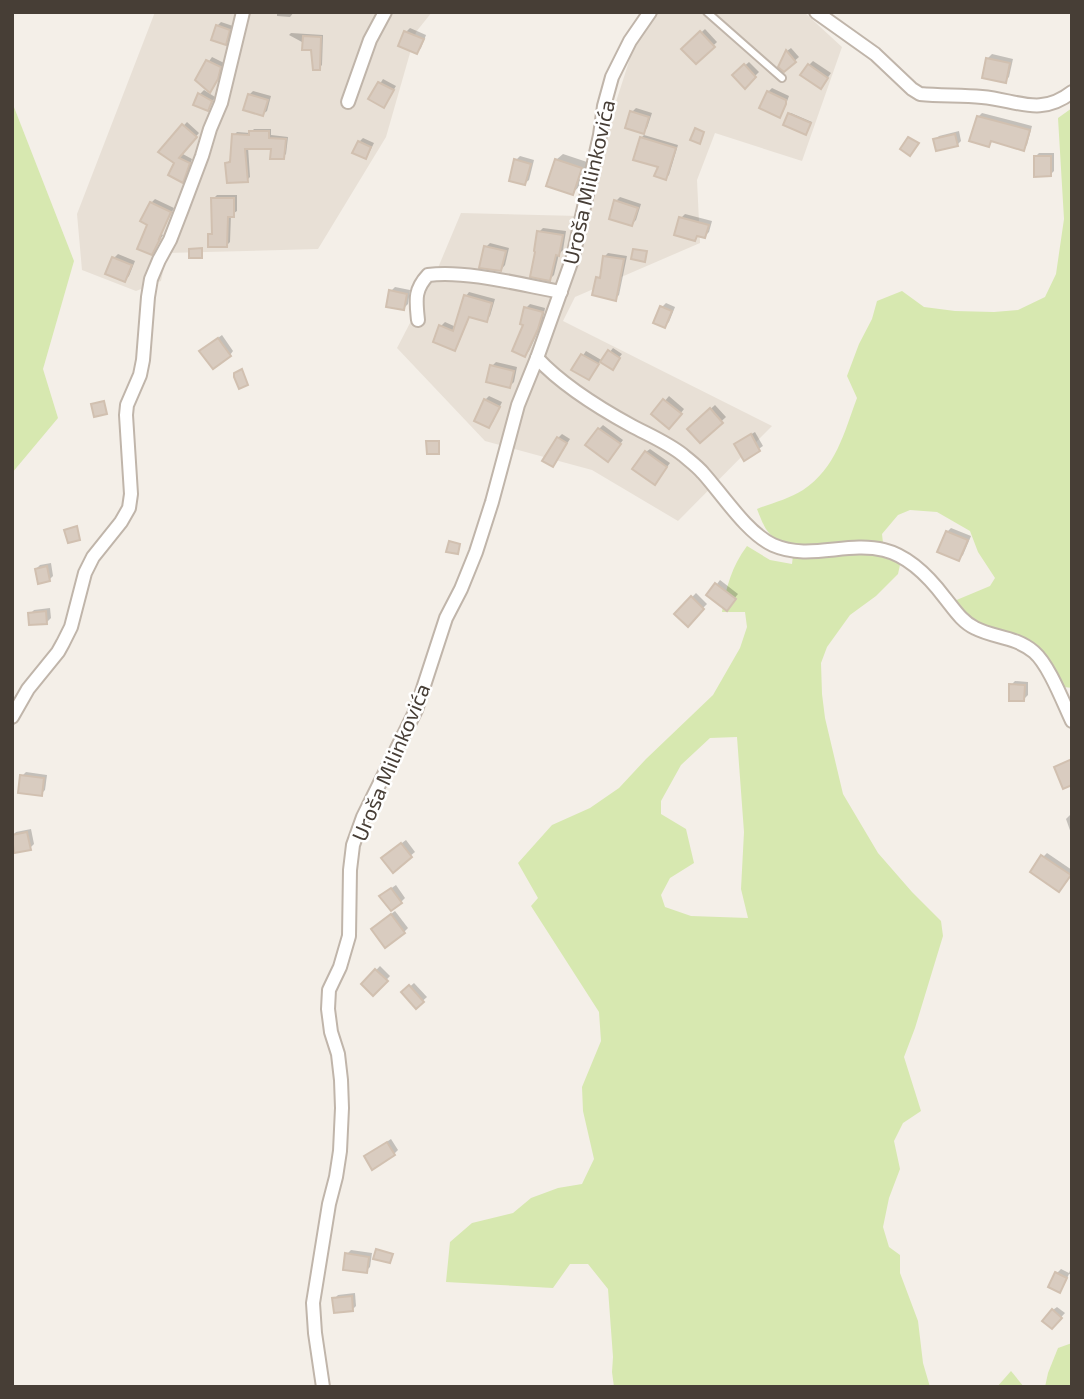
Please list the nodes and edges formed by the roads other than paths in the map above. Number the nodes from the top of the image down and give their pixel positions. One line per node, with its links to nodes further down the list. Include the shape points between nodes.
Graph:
1 (243, 12): 12 (street, via 221,103 151,279 143,360 126,415 129,508 85,573 64,643 27,689)
2 (385, 12): 8 (street)
3 (650, 12): 9 (street, Uroša Milinkovića, via 612,77 573,257)
4 (707, 12): 6 (lane)
5 (816, 12): 7 (street, via 920,94 986,97 1032,107 1058,102)
6 (782, 78)
7 (1072, 92)
8 (348, 102)
9 (561, 292): 10 (street, via 501,280 428,275 416,298); 11 (street, Uroša Milinkovića)
10 (418, 320)
11 (537, 358): 13 (street, via 579,393 680,453 750,528 771,544 806,552 871,548 907,560 975,629 1014,640 1034,652); 14 (street, Uroša Milinkovića, via 518,405 476,552 446,618 416,710 353,845 349,936 329,990 342,1108 340,1151 313,1303)
12 (12, 717)
13 (1072, 722)
14 (323, 1387)

